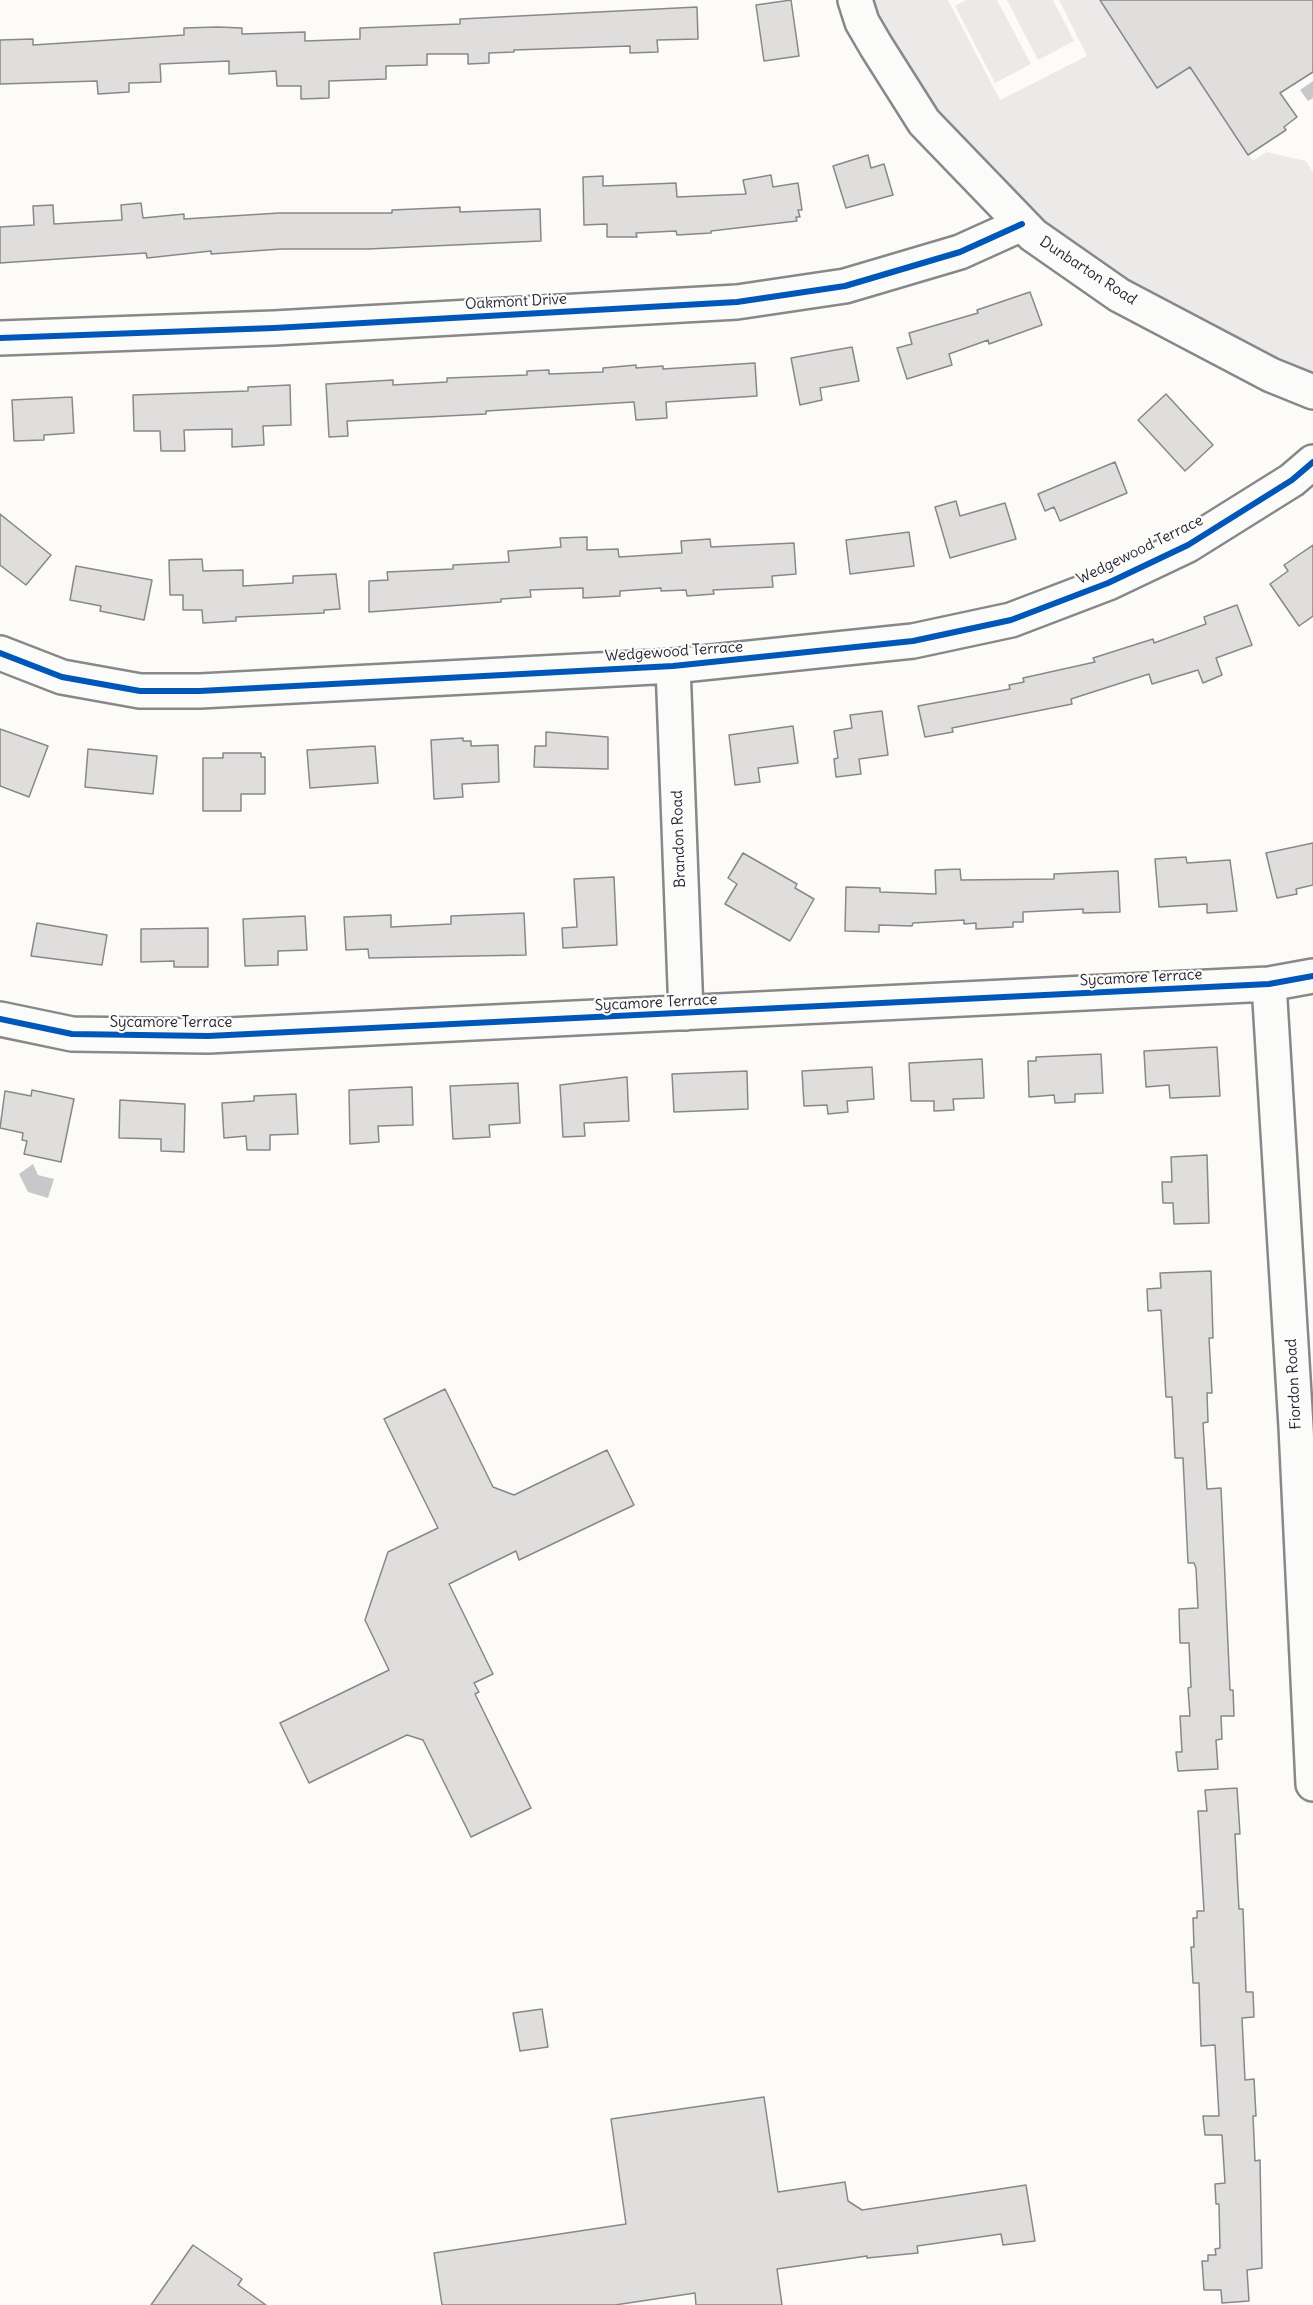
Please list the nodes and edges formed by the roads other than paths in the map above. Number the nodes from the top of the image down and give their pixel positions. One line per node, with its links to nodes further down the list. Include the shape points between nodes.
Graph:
1 (855, 0): 2 (street, Dunbarton Road, via 867,30 924,122)
2 (1022, 224): 3 (street, Oakmont Drive, via 960,252 845,286 737,302 274,328); 4 (street, Dunbarton Road, via 1119,295 1271,375)
3 (0, 338)
4 (1313, 392)
5 (1313, 462): 7 (street, Wedgewood Terrace, via 1292,480 1188,545 1108,583 1011,620 913,641)
6 (0, 653): 7 (street, Wedgewood Terrace, via 62,676 140,691)
7 (672, 666): 10 (street, Brandon Road)
8 (1313, 976): 9 (street, Sycamore Terrace)
9 (1269, 984): 10 (street, Sycamore Terrace); 12 (street, Fiordon Road)
10 (686, 1013): 11 (street, Sycamore Terrace, via 207,1036 72,1034)
11 (0, 1019)
12 (1305, 1427): 13 (street, Fiordon Road)
13 (1313, 1774): 14 (street, Fiordon Road)
14 (1313, 1784)

